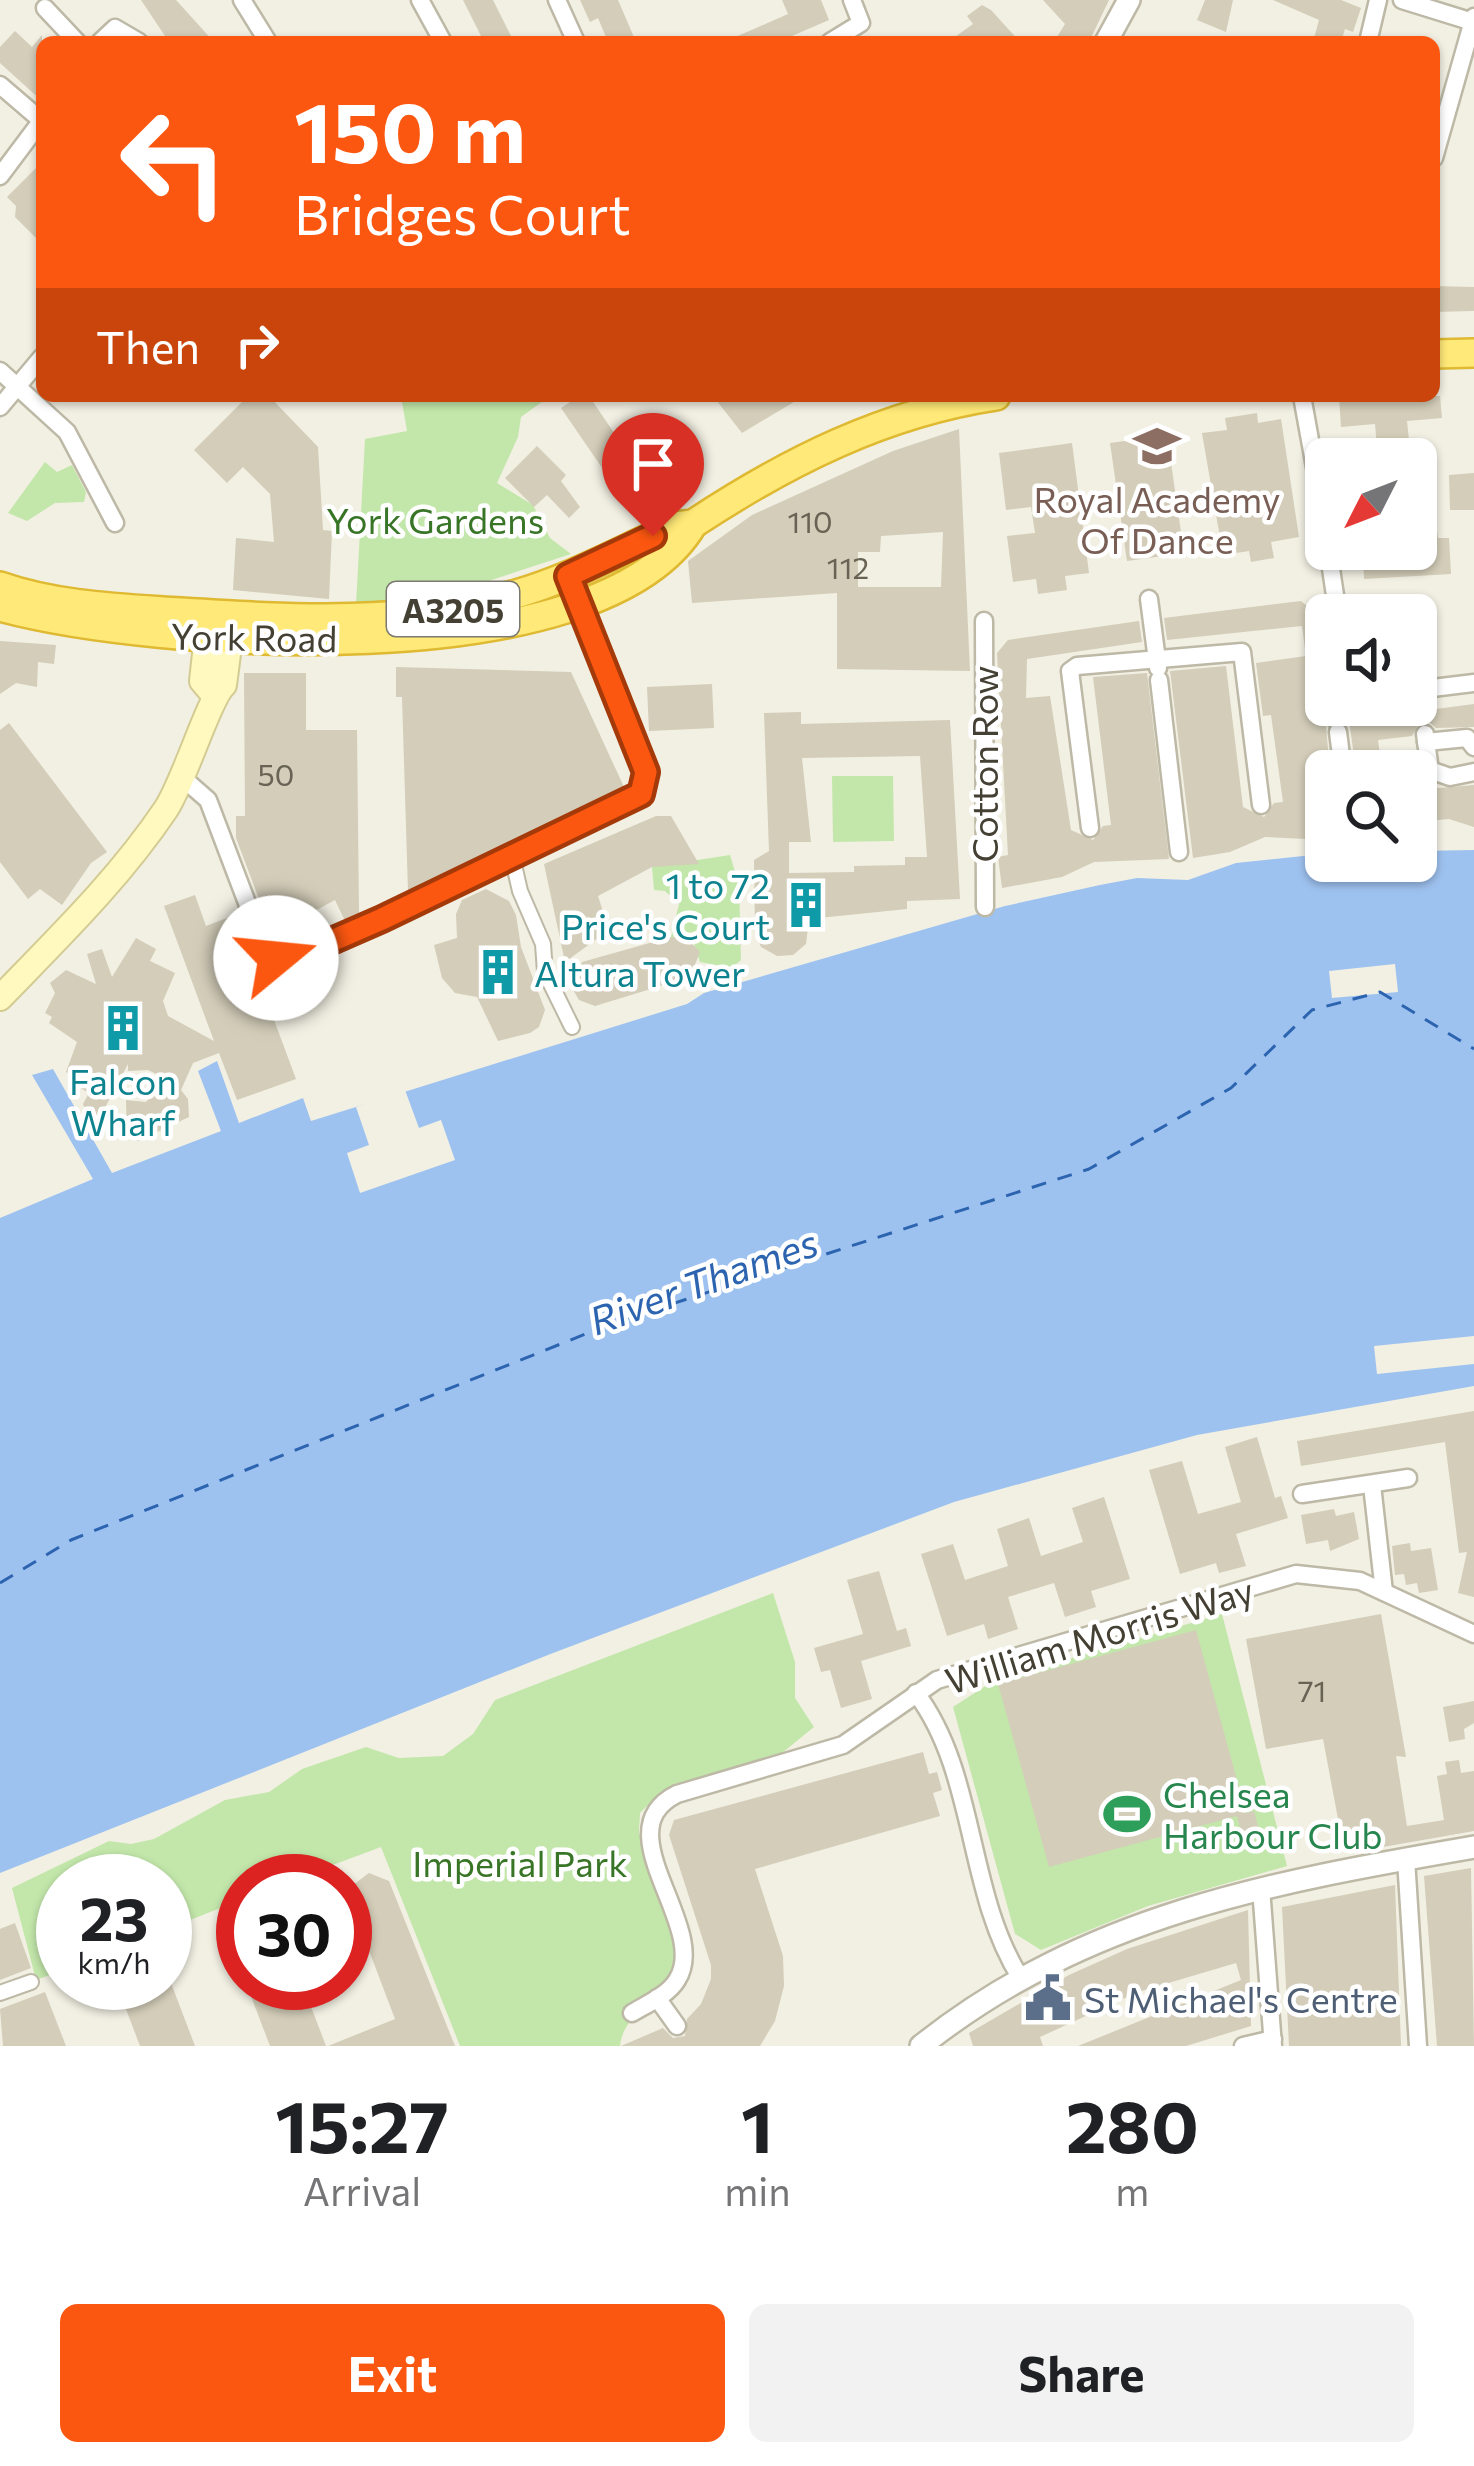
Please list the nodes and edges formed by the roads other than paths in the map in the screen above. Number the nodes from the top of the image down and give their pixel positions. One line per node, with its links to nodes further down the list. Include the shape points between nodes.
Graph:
1 (242, 0): 11 (street)
2 (420, 0): 12 (street)
3 (557, 0): 13 (street)
4 (851, 0): 14 (street, via 860,23)
5 (1129, 0): 15 (street)
6 (1378, 0): 16 (street)
7 (1402, 0): 9 (street)
8 (45, 8): 10 (street)
9 (1473, 19): 20 (street)
10 (71, 36)
11 (264, 36)
12 (440, 36)
13 (573, 36)
14 (839, 36)
15 (1109, 36)
16 (1369, 36)
17 (0, 85): 18 (street)
18 (36, 116)
19 (36, 129): 21 (street)
20 (1440, 137)
21 (0, 176)
22 (1474, 353): 23 (highway)
23 (1440, 354)
24 (36, 364): 26 (street)
25 (0, 371): 26 (street)
26 (16, 388): 29 (street); 31 (street, via 67,432)
27 (940, 402): 32 (highway, York Road / A3205, via 793,460)
28 (1303, 402): 30 (street)
29 (0, 407)
30 (1310, 438)
31 (115, 523)
32 (693, 524): 33 (highway, York Road / A3205); 36 (highway, York Road / A3205, via 664,555)
33 (568, 576): 36 (street); 39 (highway, York Road / A3205, via 422,615)
34 (0, 586): 39 (highway, York Road / A3205)
35 (1149, 598): 40 (street)
36 (579, 605): 39 (highway, York Road / A3205, via 488,631 369,638); 49 (street, via 646,786)
37 (0, 607): 39 (highway, York Road / A3205, via 100,628)
38 (984, 621): 50 (street, Cotton Row)
39 (220, 626): 45 (main road, via 202,681 213,694)
40 (1158, 668): 46 (street, via 1242,652); 47 (street, via 1070,671); 48 (street)
41 (1474, 683): 42 (street)
42 (1437, 688)
43 (1474, 747): 44 (street, via 1467,738 1426,738 1430,770)
44 (1474, 772)
45 (184, 779): 49 (street, via 208,800 263,945 276,958 295,957); 51 (main road, via 118,873)
46 (1261, 805)
47 (1090, 828)
48 (1179, 852)
49 (512, 856): 52 (street, via 545,972)
50 (985, 907)
51 (0, 998)
52 (572, 1028)
53 (1408, 1478): 54 (street)
54 (1372, 1485): 55 (street); 56 (street)
55 (1302, 1493)
56 (1384, 1592): 57 (street, William Morris Way); 58 (street, William Morris Way, via 1341,1575 1296,1574 1025,1652)
57 (1474, 1634)
58 (916, 1693): 62 (street, via 942,1736 1005,1953); 65 (street, William Morris Way, via 843,1745 677,1793 650,1816 684,1958 675,1984)
59 (1474, 1847): 60 (street)
60 (1406, 1859): 61 (street); 72 (street)
61 (1261, 1888): 62 (street, via 1140,1922); 69 (street)
62 (1020, 1977): 68 (street)
63 (31, 1982): 64 (street)
64 (0, 1994)
65 (657, 1998): 66 (street); 67 (street)
66 (632, 2013)
67 (677, 2026)
68 (952, 2036): 70 (street)
69 (1273, 2043): 71 (street)
70 (921, 2046)
71 (1243, 2046)
72 (1418, 2046)

